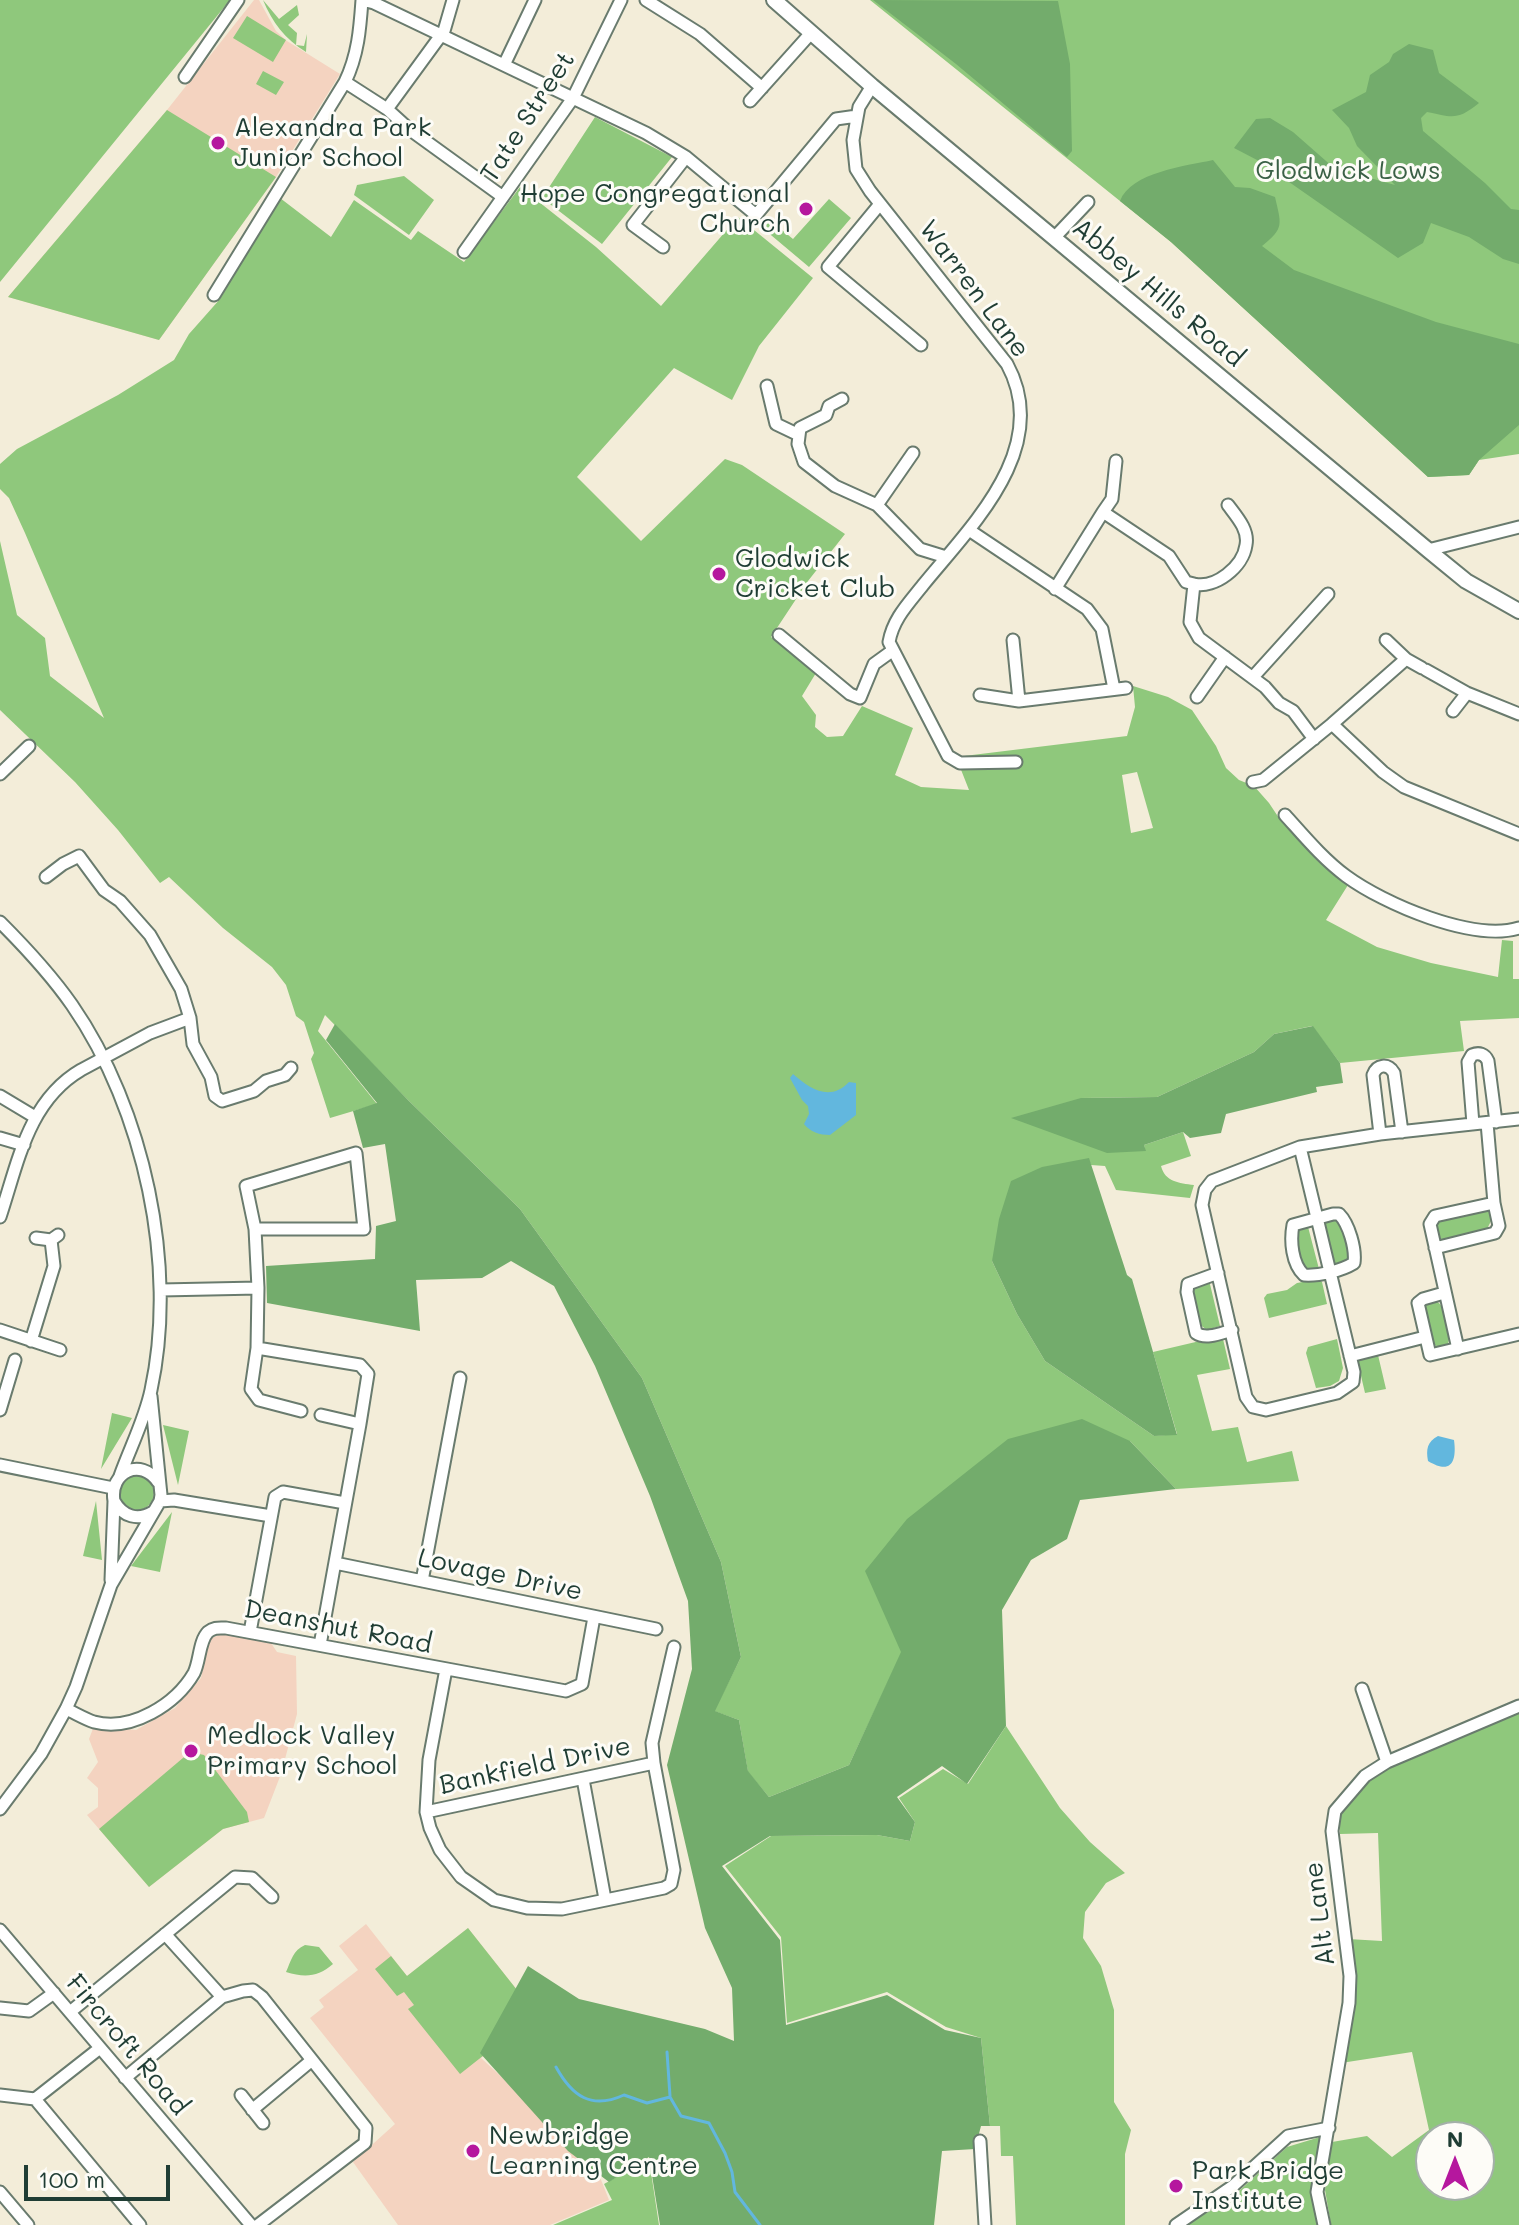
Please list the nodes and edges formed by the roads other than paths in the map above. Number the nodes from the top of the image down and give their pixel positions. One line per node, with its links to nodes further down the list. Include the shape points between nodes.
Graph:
1 (238, 0): 11 (street)
2 (362, 0): 9 (street); 12 (street, via 357,49)
3 (453, 0): 9 (street)
4 (535, 0): 10 (street)
5 (621, 0): 15 (street, Tate Street)
6 (646, 0): 14 (street, via 700,34)
7 (774, 0): 8 (main road, Abbey Hills Road)
8 (811, 33): 13 (main road, Abbey Hills Road); 14 (street)
9 (441, 35): 10 (street); 17 (street)
10 (504, 65): 15 (street)
11 (185, 77)
12 (345, 82): 17 (street); 26 (street)
13 (872, 86): 18 (street, Warren Lane); 23 (main road, Abbey Hills Road)
14 (762, 88): 16 (street)
15 (573, 98): 19 (street); 20 (street, Tate Street)
16 (750, 101)
17 (387, 109): 20 (street)
18 (857, 116): 19 (street, via 836,119 756,215); 22 (street, Warren Lane, via 856,169)
19 (686, 157): 24 (street, via 633,225)
20 (503, 197): 25 (street, Tate Street)
21 (1088, 202): 23 (street)
22 (880, 204): 27 (street, via 828,267); 37 (street, Warren Lane, via 1015,380 1020,422 1015,452 999,488)
23 (1054, 238): 38 (main road, Abbey Hills Road)
24 (663, 247)
25 (464, 252)
26 (214, 295)
27 (921, 345)
28 (767, 386): 30 (street, via 776,424)
29 (842, 399): 30 (street)
30 (800, 432): 33 (street, via 804,462 835,486)
31 (913, 453): 33 (street)
32 (1116, 461): 35 (street, via 1112,499)
33 (877, 505): 39 (street, via 920,549)
34 (1228, 505): 40 (street, via 1243,525 1247,543 1241,560 1222,579)
35 (1103, 512): 40 (street, via 1169,556 1186,582); 41 (street)
36 (1519, 527): 38 (street)
37 (969, 530): 39 (street, Warren Lane); 41 (street)
38 (1428, 550): 43 (main road, Abbey Hills Road, via 1466,581)
39 (946, 557): 47 (street, Warren Lane, via 891,627)
40 (1194, 584): 48 (street, via 1190,622 1199,638)
41 (1055, 589): 54 (street, via 1087,609 1102,629 1120,689)
42 (1328, 594): 50 (street)
43 (1519, 611)
44 (779, 635): 47 (street, via 860,698 874,664)
45 (1013, 640): 54 (street)
46 (1386, 640): 49 (street)
47 (892, 651): 60 (street, via 948,756 960,763)
48 (1225, 657): 50 (street); 53 (street)
49 (1406, 659): 51 (street); 57 (street)
50 (1253, 677): 58 (street, via 1293,711)
51 (1467, 693): 55 (street); 56 (street)
52 (980, 695): 54 (street)
53 (1197, 697)
54 (1019, 701)
55 (1453, 711)
56 (1519, 714)
57 (1332, 724): 58 (street); 64 (street, via 1404,787)
58 (1314, 739): 62 (street, via 1263,780)
59 (29, 746): 61 (street)
60 (1016, 762)
61 (0, 774)
62 (1253, 782)
63 (1285, 815): 67 (street, via 1348,878 1389,901 1448,925)
64 (1519, 834)
65 (46, 877): 68 (street, via 79,856 104,890 150,935 181,989)
66 (0, 922): 69 (street, via 66,997)
67 (1519, 928)
68 (190, 1018): 69 (street); 70 (street, via 193,1044 222,1101 254,1091)
69 (103, 1058): 72 (street, via 72,1075); 90 (street, via 146,1174)
70 (291, 1068)
71 (0, 1096): 72 (street)
72 (35, 1117): 79 (street)
73 (1519, 1119): 74 (street)
74 (1491, 1122): 75 (street); 75 (street, via 1488,1061 1478,1054 1468,1062); 81 (street)
75 (1473, 1124): 76 (street)
76 (1402, 1132): 77 (street); 77 (street, via 1394,1073 1383,1066 1373,1075)
77 (1380, 1134): 80 (street)
78 (0, 1138): 79 (street)
79 (24, 1145): 82 (street)
80 (1300, 1147): 83 (street); 88 (street, via 1212,1181 1205,1190 1202,1205)
81 (1494, 1203): 86 (street, via 1499,1226 1495,1233); 86 (street, via 1435,1216 1430,1224)
82 (0, 1217)
83 (1316, 1219): 87 (street); 87 (street, via 1342,1216 1355,1256 1352,1265); 87 (street, via 1293,1225 1297,1267 1307,1275)
84 (255, 1229): 84 (street, via 364,1229 356,1153 246,1186); 89 (street)
85 (36, 1238): 96 (street, via 55,1237 54,1266)
86 (1435, 1248): 91 (street)
87 (1329, 1271): 100 (street)
88 (1218, 1273): 93 (street); 93 (street, via 1188,1284 1196,1333 1201,1337)
89 (258, 1288): 90 (street); 97 (street)
90 (161, 1290): 103 (street)
91 (1444, 1293): 95 (street, via 1418,1303); 98 (street)
92 (0, 1330): 96 (street)
93 (1232, 1330): 100 (street, via 1246,1397 1253,1407 1266,1410 1348,1388 1354,1372)
94 (1519, 1334): 98 (street)
95 (1425, 1337): 98 (street, via 1430,1355); 100 (street)
96 (31, 1341): 99 (street)
97 (257, 1348): 105 (street, via 251,1389 259,1400); 107 (street, via 360,1365 368,1374)
98 (1458, 1349)
99 (60, 1350)
100 (1350, 1356)
101 (15, 1360): 104 (street)
102 (460, 1378): 116 (street)
103 (151, 1392): 109 (street); 110 (street)
104 (0, 1410)
105 (301, 1411)
106 (321, 1415): 107 (street)
107 (360, 1424): 112 (street)
108 (0, 1465): 111 (street)
109 (120, 1476): 110 (street, via 141,1469); 111 (street)
110 (159, 1482): 113 (street)
111 (114, 1495): 113 (street, via 131,1517); 117 (street)
112 (345, 1503): 114 (street, via 283,1492 275,1497); 115 (street)
113 (157, 1506): 114 (street, via 174,1500); 117 (street)
114 (271, 1516): 120 (street)
115 (335, 1563): 116 (street, Lovage Drive); 121 (street)
116 (422, 1581): 118 (street, Lovage Drive)
117 (111, 1585): 126 (street)
118 (594, 1617): 119 (street, Lovage Drive); 123 (street, Deanshut Road, via 582,1684 566,1691)
119 (656, 1629)
120 (250, 1632): 121 (street, Deanshut Road); 126 (street, Deanshut Road, via 214,1628 206,1634 193,1674 152,1714 96,1722)
121 (320, 1645): 123 (street, Deanshut Road)
122 (674, 1647): 128 (street, via 652,1743)
123 (446, 1669): 132 (street, via 429,1760)
124 (1362, 1689): 127 (street)
125 (1519, 1706): 127 (street, Alt Lane)
126 (66, 1709): 130 (street, via 41,1754)
127 (1387, 1762): 149 (street, Alt Lane, via 1365,1776 1332,1820 1350,1976)
128 (654, 1763): 129 (street, Bankfield Drive); 134 (street, via 674,1877 664,1888)
129 (583, 1779): 132 (street, Bankfield Drive); 134 (street)
130 (5, 1795): 131 (street)
131 (0, 1809)
132 (426, 1812): 134 (street, via 447,1860 494,1900 562,1909)
133 (272, 1897): 136 (street, via 252,1878 235,1877)
134 (605, 1899)
135 (0, 1930): 137 (street, Fircroft Road)
136 (165, 1934): 138 (street); 140 (street)
137 (54, 1993): 139 (street, via 29,2011); 140 (street, Fircroft Road)
138 (222, 1997): 142 (street, via 253,1990); 143 (street)
139 (0, 2008)
140 (70, 2012): 141 (street, Fircroft Road)
141 (100, 2048): 143 (street, Fircroft Road); 146 (street)
142 (312, 2060): 147 (street); 155 (street, via 366,2128 365,2143)
143 (125, 2078): 154 (street, Fircroft Road)
144 (0, 2095): 146 (street)
145 (241, 2095): 147 (street)
146 (35, 2099): 153 (street)
147 (252, 2110): 148 (street)
148 (263, 2123)
149 (1329, 2128): 157 (street, via 1288,2136 1233,2186); 158 (street, Alt Lane, via 1317,2192)
150 (980, 2141): 156 (street)
151 (0, 2192): 152 (street)
152 (28, 2225)
153 (140, 2225)
154 (251, 2225)
155 (258, 2225)
156 (985, 2225)
157 (1176, 2225)
158 (1324, 2225)

